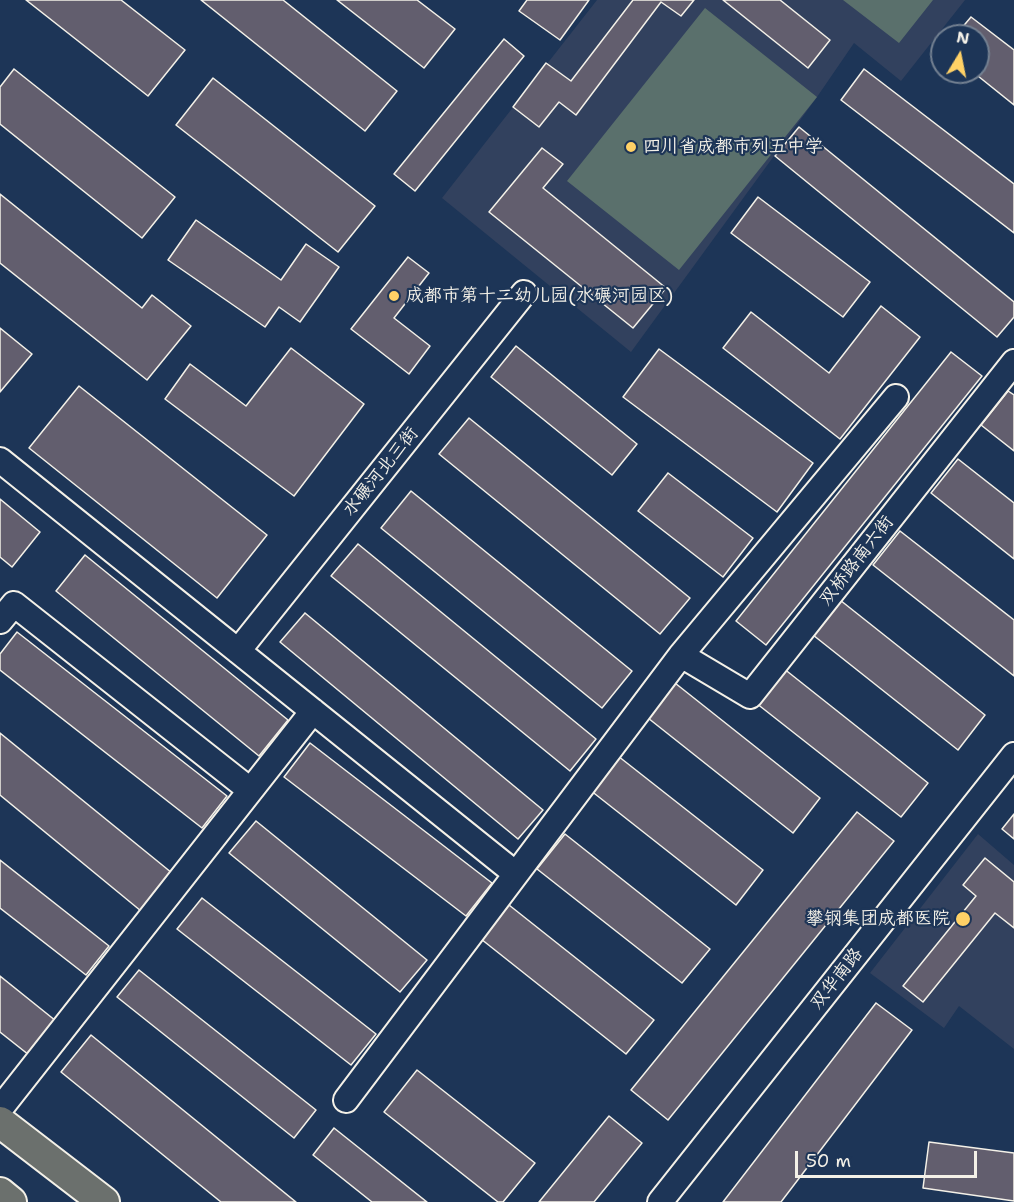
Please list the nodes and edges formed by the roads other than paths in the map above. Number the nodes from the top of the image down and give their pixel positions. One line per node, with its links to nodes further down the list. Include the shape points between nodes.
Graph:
1 (524, 293): 6 (street, 水碾河北三街)
2 (1014, 362): 7 (street, 双桥路南六街, via 750,696)
3 (896, 397): 7 (street)
4 (0, 460): 6 (street)
5 (0, 621): 10 (street, via 14,604)
6 (238, 651): 8 (street)
7 (681, 655): 11 (street)
8 (313, 711): 10 (street); 11 (street)
9 (1014, 755): 16 (street, 双华南路)
10 (250, 790): 13 (street)
11 (516, 874): 12 (street)
12 (346, 1100)
13 (0, 1109)
14 (0, 1122): 15 (main road)
15 (104, 1202)
16 (660, 1202)

